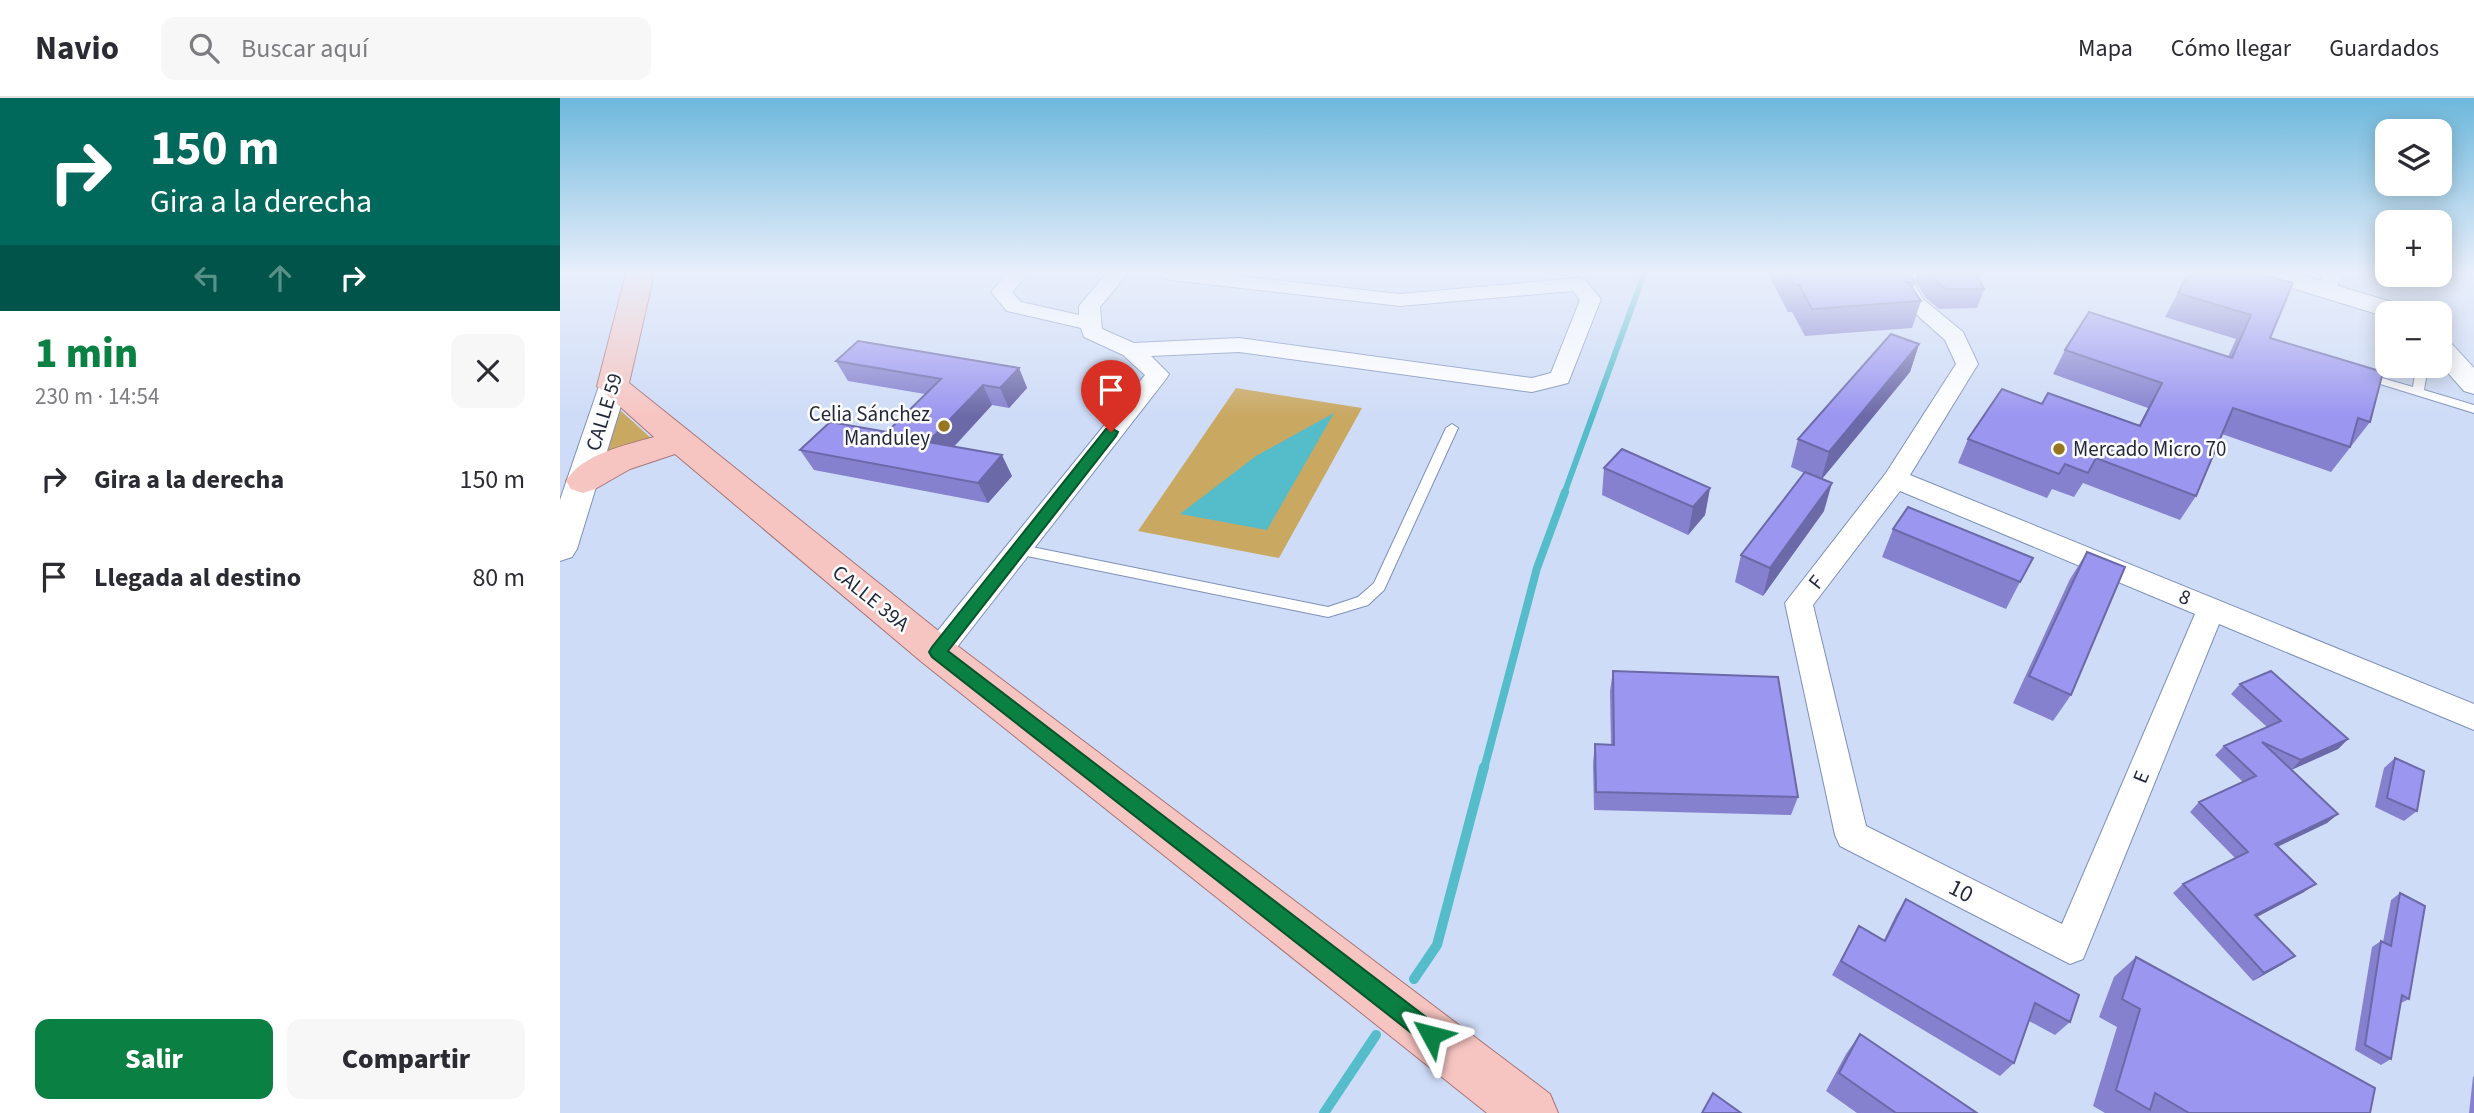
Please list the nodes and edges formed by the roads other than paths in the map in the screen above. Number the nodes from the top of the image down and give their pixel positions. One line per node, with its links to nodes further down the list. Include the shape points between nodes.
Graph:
1 (629, 321): 11 (main road, CALLE 59)
2 (1080, 321): 5 (street)
3 (1582, 321): 6 (street, via 1560,378 1532,385 1239,345)
4 (1937, 321): 16 (street, F, via 1955,337 1967,364)
5 (1091, 324): 6 (street, via 1092,332)
6 (1131, 350): 19 (street, via 1158,374)
7 (2452, 361): 10 (street)
8 (2353, 373): 12 (lane)
9 (2420, 378): 12 (lane)
10 (2474, 384)
11 (613, 386): 15 (main road, CALLE 39A); 17 (street, CALLE 59)
12 (2418, 392): 13 (lane)
13 (2474, 409)
14 (1452, 428): 19 (lane, via 1379,586 1363,601 1328,612)
15 (682, 442): 17 (main road, via 631,453); 21 (main road, CALLE 39A)
16 (1895, 479): 20 (street, 8); 23 (street, F, via 1799,603)
17 (583, 481): 18 (street, CALLE 59)
18 (560, 549)
19 (1017, 549): 21 (street)
20 (2212, 607): 22 (street, 8); 24 (street, E)
21 (937, 652): 25 (main road, CALLE 39A)
22 (2474, 717)
23 (1852, 835): 24 (street, 10)
24 (2070, 947)
25 (1531, 1113)

